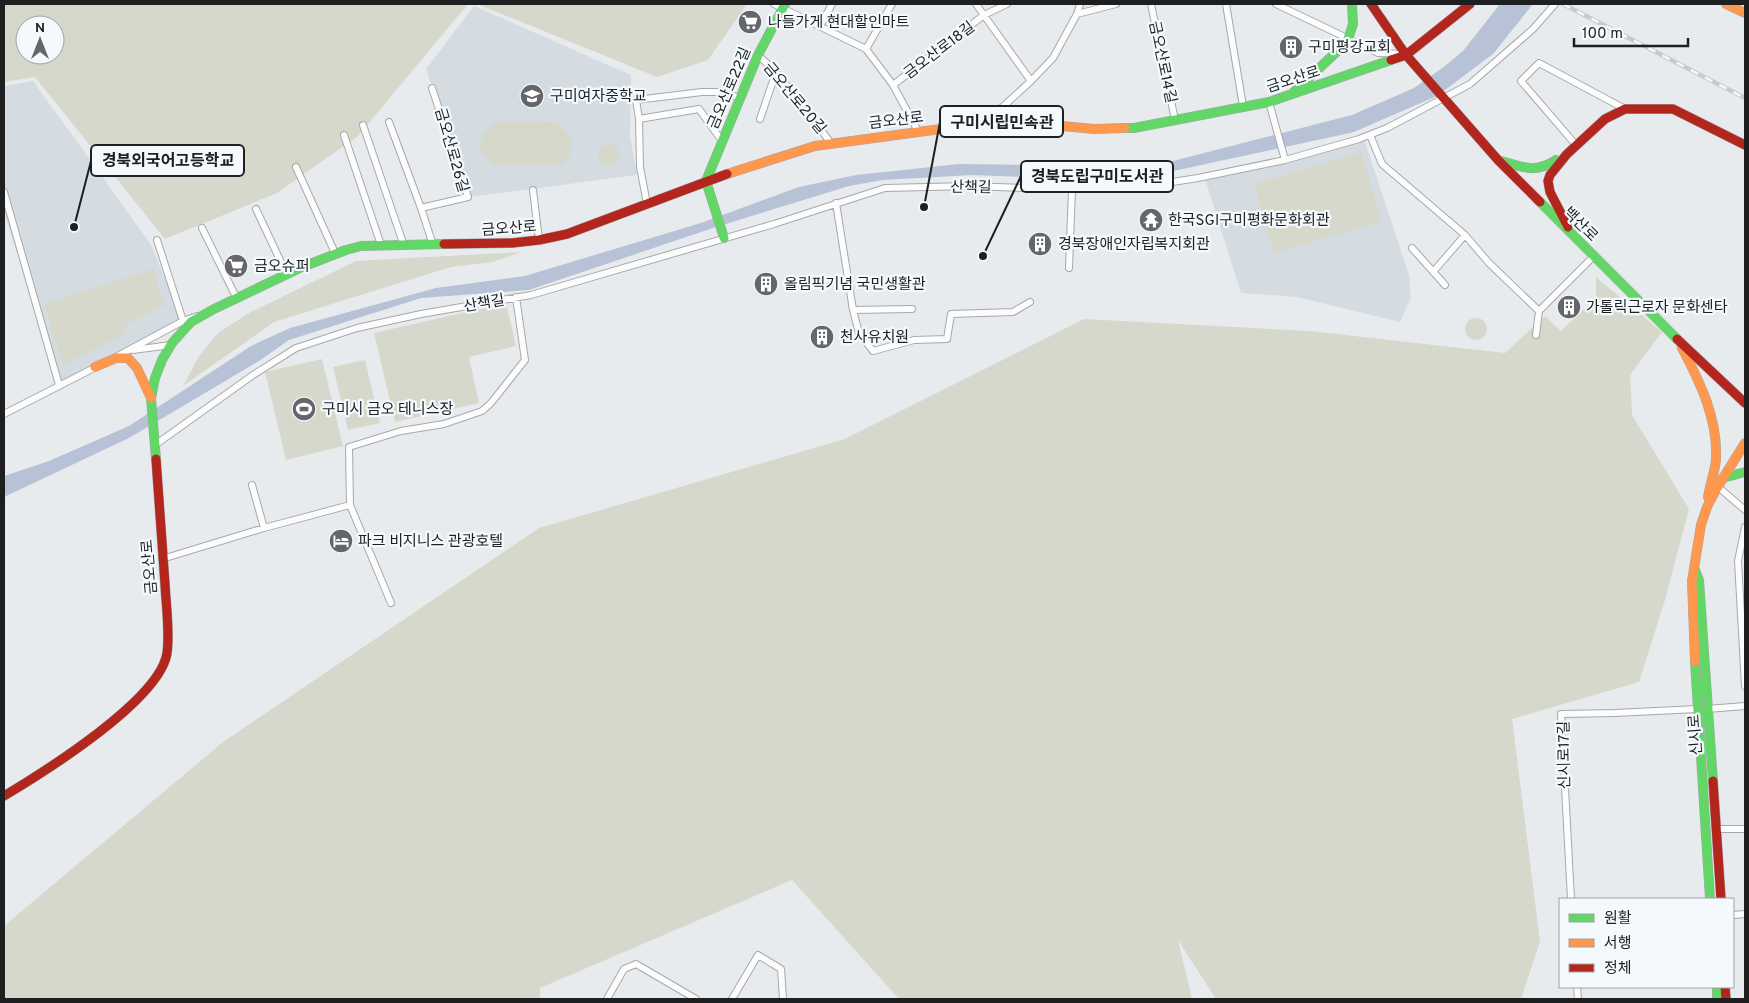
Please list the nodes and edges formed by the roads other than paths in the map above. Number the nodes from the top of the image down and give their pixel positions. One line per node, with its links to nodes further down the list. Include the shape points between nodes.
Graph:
1 (832, 4): 19 (street)
2 (892, 4): 21 (street)
3 (976, 4): 17 (street)
4 (1007, 4): 17 (street, 금오산로18길)
5 (1080, 4): 18 (street)
6 (1116, 4): 18 (street)
7 (1151, 4): 36 (street, 금오산로14길)
8 (1226, 4): 32 (street)
9 (1276, 4): 20 (street)
10 (1352, 4): 20 (street, via 1353,24)
11 (1371, 4): 23 (street, 백산로)
12 (1470, 4): 23 (street, 금오산로)
13 (1555, 4): 30 (street, 산책길, via 1533,29 1470,84)
14 (1726, 4): 16 (street)
15 (780, 5): 19 (street, 금오산로18길); 22 (street, 금오산로22길)
16 (1745, 13)
17 (984, 14): 25 (street); 26 (street, 금오산로18길)
18 (1077, 14): 25 (street, via 1053,58)
19 (820, 26): 21 (street, 금오산로18길)
20 (1348, 40): 23 (street, via 1378,53); 28 (street)
21 (866, 49): 26 (street, 금오산로18길)
22 (758, 55): 24 (street, 금오산로20길); 29 (street, 금오산로22길)
23 (1406, 55): 28 (street, 금오산로); 30 (street, 백산로)
24 (776, 72): 35 (street); 44 (street, 금오산로20길)
25 (1031, 81): 38 (street)
26 (893, 84): 40 (street, 금오산로18길)
27 (432, 88): 56 (street, 금오산로26길, via 468,197)
28 (1291, 95): 31 (street, 금오산로)
29 (739, 98): 34 (street, via 724,92 702,92 636,100); 43 (street, 금오산로22길)
30 (1445, 98): 42 (street, 산책길); 48 (street, 백산로)
31 (1269, 102): 32 (street, 금오산로); 47 (street)
32 (1243, 106): 36 (street, 금오산로)
33 (1625, 109): 45 (street, via 1673,109); 46 (street, via 1605,119); 46 (street, via 1539,63 1521,80)
34 (639, 119): 43 (street, via 699,110); 55 (street, via 640,167)
35 (760, 119)
36 (1175, 120): 38 (street, 금오산로, via 1110,129)
37 (389, 122): 56 (street)
38 (985, 123): 40 (street, 금오산로)
39 (364, 125): 66 (street)
40 (918, 131): 44 (street, 금오산로)
41 (344, 135): 64 (street)
42 (1370, 135): 47 (street, 산책길); 59 (street, via 1382,164)
43 (722, 141): 50 (street, 금오산로22길)
44 (831, 143): 50 (street, 금오산로)
45 (1745, 144)
46 (1576, 145): 48 (street, via 1542,169); 60 (street, via 1555,166 1548,181 1550,192)
47 (1286, 160): 51 (street, 산책길, via 1140,187)
48 (1498, 160): 60 (street, 백산로)
49 (296, 167): 68 (street)
50 (706, 181): 55 (street, 금오산로); 61 (street)
51 (1072, 189): 54 (street, 산책길, via 885,188); 70 (street)
52 (533, 190): 63 (street)
53 (4, 192): 87 (street)
54 (836, 203): 61 (street, 산책길); 79 (street)
55 (647, 204): 63 (street, 금오산로, via 568,234)
56 (421, 208): 65 (street)
57 (256, 209): 72 (street)
58 (202, 228): 75 (street)
59 (1465, 235): 71 (street); 80 (street)
60 (1573, 236): 69 (street, 백산로)
61 (724, 238): 74 (street, 산책길)
62 (157, 240): 81 (street)
63 (539, 240): 65 (street, 금오산로)
64 (381, 245): 66 (street, 금오산로); 68 (street, 금오산로, via 360,246)
65 (433, 245): 66 (street, 금오산로)
66 (404, 246)
67 (1412, 248): 71 (street)
68 (335, 253): 72 (street, 금오산로)
69 (1594, 256): 80 (street); 83 (street, 백산로)
70 (1069, 268)
71 (1433, 272): 73 (street)
72 (287, 275): 75 (street, 금오산로)
73 (1445, 285)
74 (516, 297): 92 (street, 산책길, via 357,328 296,348); 97 (street, via 525,360 491,403 482,411 444,424 401,431 349,447)
75 (237, 299): 77 (street, 금오산로)
76 (1030, 302): 79 (street, via 1012,312 951,314 947,339 914,340 873,351 859,333)
77 (216, 308): 81 (street); 84 (street, 금오산로, via 192,322)
78 (912, 309): 79 (street)
79 (853, 310)
80 (1539, 312): 82 (street)
81 (183, 321): 85 (street)
82 (1536, 335)
83 (1677, 339): 89 (street, 백산로); 99 (street, via 1697,376 1713,426 1716,461)
84 (172, 344): 85 (street); 88 (street, 금오산로, via 158,368)
85 (117, 356): 86 (street)
86 (95, 367): 87 (street); 88 (street, via 116,358 128,358 137,368)
87 (59, 385): 90 (street)
88 (151, 398): 92 (street, 금오산로)
89 (1745, 404)
90 (4, 414)
91 (1745, 443): 94 (street, 신시로)
92 (155, 445): 102 (street, 금오산로)
93 (1745, 472): 94 (street)
94 (1723, 478): 96 (street, 신시로)
95 (252, 485): 101 (street)
96 (1717, 486): 98 (street); 99 (street, 신시로)
97 (350, 505): 101 (street); 103 (street)
98 (1745, 510)
99 (1703, 516): 106 (street, 신시로, via 1692,581)
100 (1745, 527): 104 (street, via 1738,561)
101 (264, 528): 102 (street)
102 (162, 559): 107 (street, 금오산로, via 167,654 153,683 112,722 49,769)
103 (391, 603)
104 (1745, 686)
105 (1745, 706): 106 (street)
106 (1702, 709): 109 (street, 신시로); 110 (street, 신시로17길, via 1561,714); 111 (street, 신시로)
107 (4, 796)
108 (1745, 829): 109 (street)
109 (1716, 830): 112 (street, 신시로)
110 (1570, 898)
111 (1710, 898)
112 (1721, 898)
113 (607, 999): 114 (street, via 624,969 636,964)
114 (696, 999)
115 (732, 999): 116 (street, via 758,954 781,969)
116 (783, 999)

